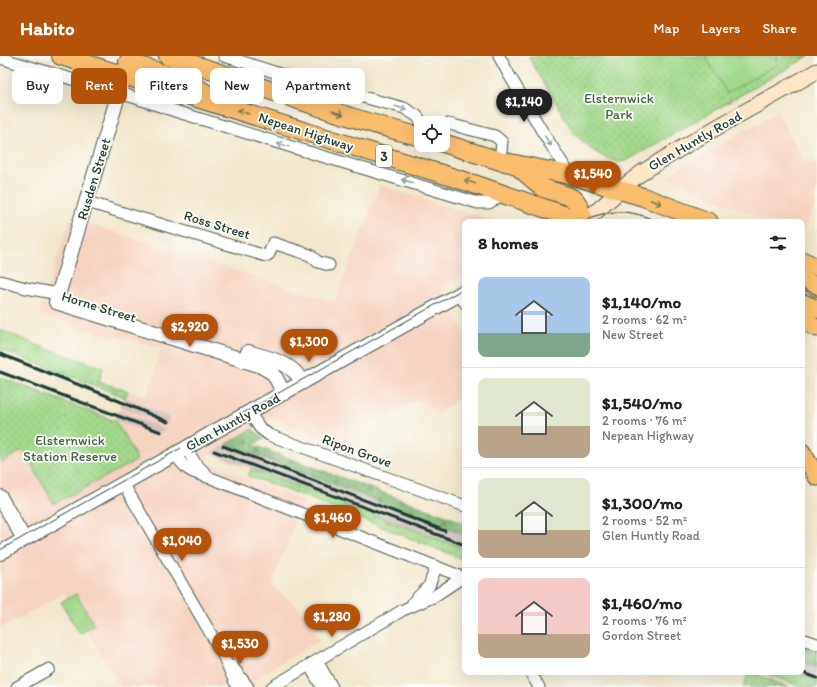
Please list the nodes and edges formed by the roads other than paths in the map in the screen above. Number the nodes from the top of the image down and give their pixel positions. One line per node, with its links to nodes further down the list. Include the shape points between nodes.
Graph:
1 (62, 56): 6 (highway)
2 (168, 56): 13 (highway, Nepean Highway / 3, one-way to 13, via 358,120)
3 (224, 56): 11 (street, one-way to 11, via 296,79 404,108)
4 (499, 56): 16 (street, one-way to 16)
5 (0, 58): 8 (street)
6 (127, 65): 17 (highway, Nepean Highway / 3, one-way to 6, via 327,139 222,105 186,81)
7 (817, 71): 18 (main road, Glen Huntly Road, via 708,132 647,169)
8 (71, 79)
9 (127, 96): 17 (street, one-way to 9, via 280,144)
10 (116, 104): 20 (street, Rusden Street)
11 (417, 116)
12 (450, 124): 15 (street, via 495,136 502,142)
13 (414, 131)
14 (450, 145): 15 (highway)
15 (507, 162): 16 (highway); 22 (highway, via 543,188 575,200)
16 (570, 174): 18 (highway)
17 (435, 180): 19 (highway, Nepean Highway / 3, one-way to 17); 19 (street, via 485,204)
18 (620, 190): 23 (main road, Glen Huntly Road); 24 (highway, one-way to 24)
19 (504, 194): 21 (highway, Nepean Highway / 3)
20 (87, 202): 26 (street, Ross Street, via 266,256 273,244 277,244 310,255 317,261); 32 (street, Rusden Street)
21 (575, 219)
22 (582, 219)
23 (586, 219)
24 (701, 219)
25 (805, 261): 27 (main road)
26 (329, 265)
27 (817, 267)
28 (0, 281): 32 (street, Horne Street)
29 (805, 281): 30 (highway)
30 (817, 287)
31 (462, 297): 38 (street, Glen Huntly Road)
32 (57, 298): 37 (street, Horne Street)
33 (805, 304): 34 (highway)
34 (817, 309)
35 (805, 322): 36 (main road)
36 (817, 328)
37 (246, 356): 38 (street, Horne Street, via 288,366); 39 (street, Horne Street, via 272,372)
38 (303, 382): 39 (street, Glen Huntly Road)
39 (284, 392): 40 (street, Glen Huntly Road)
40 (249, 412): 41 (street, Glen Huntly Road, bridge); 46 (street, Ripon Grove, via 260,428 269,435)
41 (183, 449): 44 (street, Glen Huntly Road); 49 (street, via 183,466 188,470)
42 (805, 457): 43 (main road)
43 (817, 477)
44 (123, 483): 47 (street, Glen Huntly Road); 55 (street)
45 (0, 497): 47 (street)
46 (462, 505)
47 (24, 539): 48 (street, Glen Huntly Road)
48 (0, 553)
49 (436, 567): 50 (street); 52 (street, via 429,586)
50 (462, 576)
51 (462, 578): 52 (street, via 433,597)
52 (403, 610): 56 (street)
53 (805, 639): 54 (street)
54 (817, 644)
55 (222, 653): 60 (street); 61 (street)
56 (313, 663): 62 (street); 63 (street); 64 (street)
57 (49, 669): 59 (street)
58 (532, 675): 65 (street)
59 (17, 687)
60 (237, 687)
61 (248, 687)
62 (272, 687)
63 (322, 687)
64 (332, 687)
65 (539, 687)

